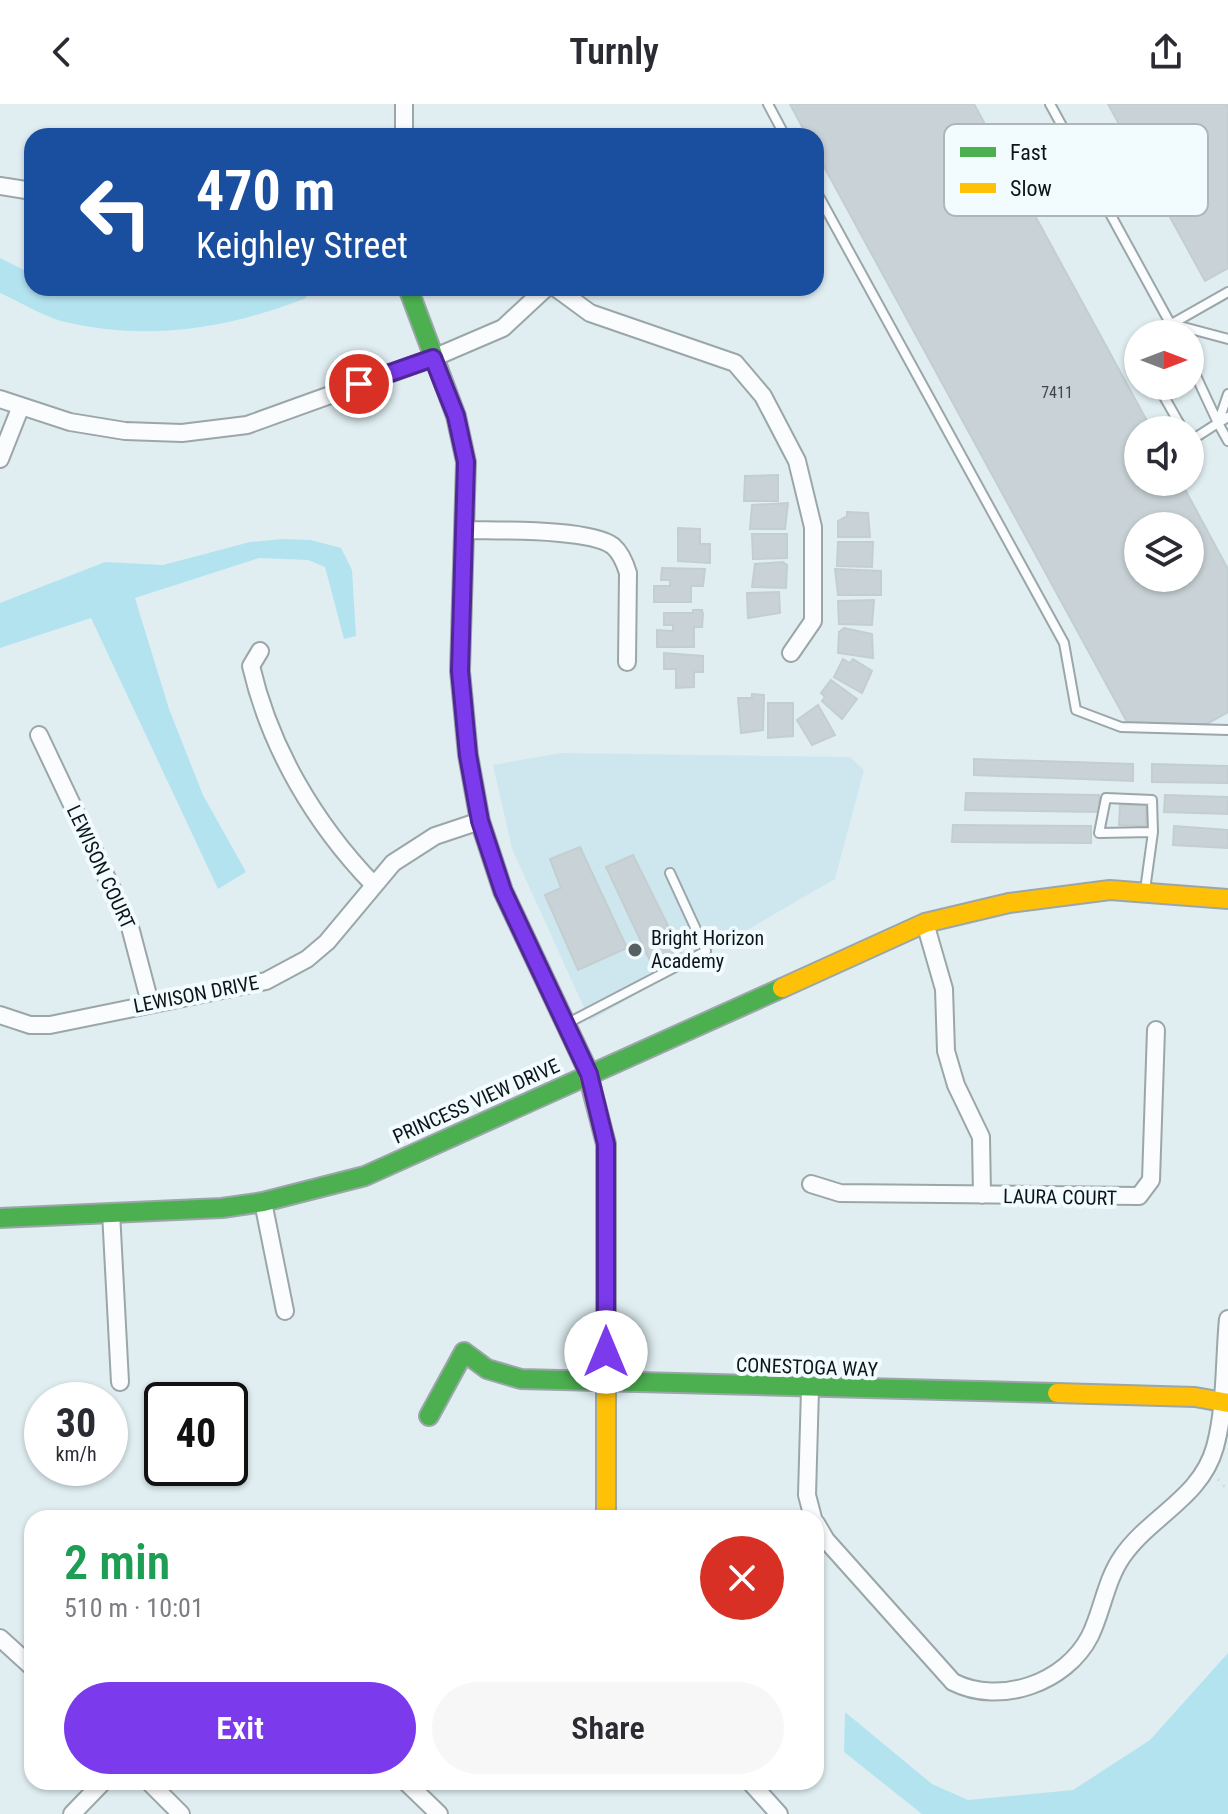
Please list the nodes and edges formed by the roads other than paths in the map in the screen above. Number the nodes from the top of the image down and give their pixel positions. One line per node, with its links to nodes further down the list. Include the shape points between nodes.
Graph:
1 (404, 104): 5 (street)
2 (768, 104): 6 (lane)
3 (1050, 104): 4 (lane)
4 (1061, 124)
5 (404, 128)
6 (781, 128)
7 (0, 186): 8 (street)
8 (24, 190)
9 (824, 206): 33 (lane, via 1064,643 1076,710 1121,727)
10 (1112, 216): 15 (lane)
11 (1228, 292): 16 (lane)
12 (411, 296): 19 (street)
13 (537, 296): 19 (street, via 503,328)
14 (567, 296): 31 (street, via 590,313 735,363 763,396 787,438 813,527 813,621)
15 (1170, 320)
16 (1179, 320)
17 (1204, 333): 18 (lane)
18 (1228, 339)
19 (433, 358): 23 (street, via 247,425 204,431 97,427); 29 (street, via 456,416 466,462)
20 (1204, 393): 25 (lane)
21 (1228, 394): 25 (lane)
22 (0, 399): 23 (street)
23 (21, 406): 28 (street)
24 (1228, 417): 25 (lane)
25 (1218, 423): 26 (lane); 27 (lane)
26 (1204, 432)
27 (1228, 441)
28 (0, 459)
29 (464, 530): 32 (street, via 572,534 612,545 628,573); 35 (street, via 460,671)
30 (260, 651): 38 (street, via 251,666 268,725 337,847)
31 (791, 653)
32 (627, 662)
33 (1228, 730)
34 (39, 735): 42 (street, LEWISON COURT, via 130,927)
35 (480, 821): 38 (street, LEWISON DRIVE, via 435,836 393,863); 44 (street, via 503,891)
36 (1153, 832): 36 (lane, via 1099,833 1106,798 1152,800); 39 (lane)
37 (670, 873): 44 (lane, via 706,951)
38 (373, 884): 42 (street, LEWISON DRIVE, via 327,942 294,967 266,981)
39 (1145, 891): 40 (street, PRINCESS VIEW DRIVE); 41 (street, PRINCESS VIEW DRIVE, via 1005,902)
40 (1228, 899)
41 (925, 923): 46 (street, PRINCESS VIEW DRIVE); 48 (street, via 944,989 946,1051 981,1137)
42 (150, 1003): 43 (street, LEWISON DRIVE, via 50,1025)
43 (0, 1015)
44 (567, 1023): 46 (street)
45 (1156, 1030): 48 (street, LAURA COURT, via 1151,1180 1144,1192 1126,1198)
46 (589, 1074): 49 (street, PRINCESS VIEW DRIVE, via 365,1176); 55 (street, via 606,1144)
47 (811, 1184): 48 (street, LAURA COURT, via 840,1193)
48 (982, 1195)
49 (263, 1202): 50 (street, PRINCESS VIEW DRIVE); 52 (street)
50 (111, 1212): 51 (street, PRINCESS VIEW DRIVE); 54 (street)
51 (0, 1218)
52 (285, 1311)
53 (1228, 1319): 57 (street)
54 (120, 1382)
55 (606, 1382): 56 (street, CONESTOGA WAY); 58 (street, CONESTOGA WAY, via 521,1379 487,1369 464,1352); 59 (street)
56 (810, 1389): 57 (street, CONESTOGA WAY, via 1195,1397); 60 (street)
57 (1224, 1402): 61 (street, via 1207,1467 1185,1498 1120,1559 1089,1637 1075,1659 1049,1679 1015,1690 965,1688 953,1682)
58 (429, 1416)
59 (606, 1510)
60 (811, 1510)
61 (824, 1537)
62 (0, 1638): 63 (street)
63 (24, 1655)
64 (95, 1790): 68 (street)
65 (157, 1790): 69 (street)
66 (414, 1790): 70 (street)
67 (757, 1790): 71 (street)
68 (72, 1814)
69 (181, 1814)
70 (439, 1814)
71 (779, 1814)

